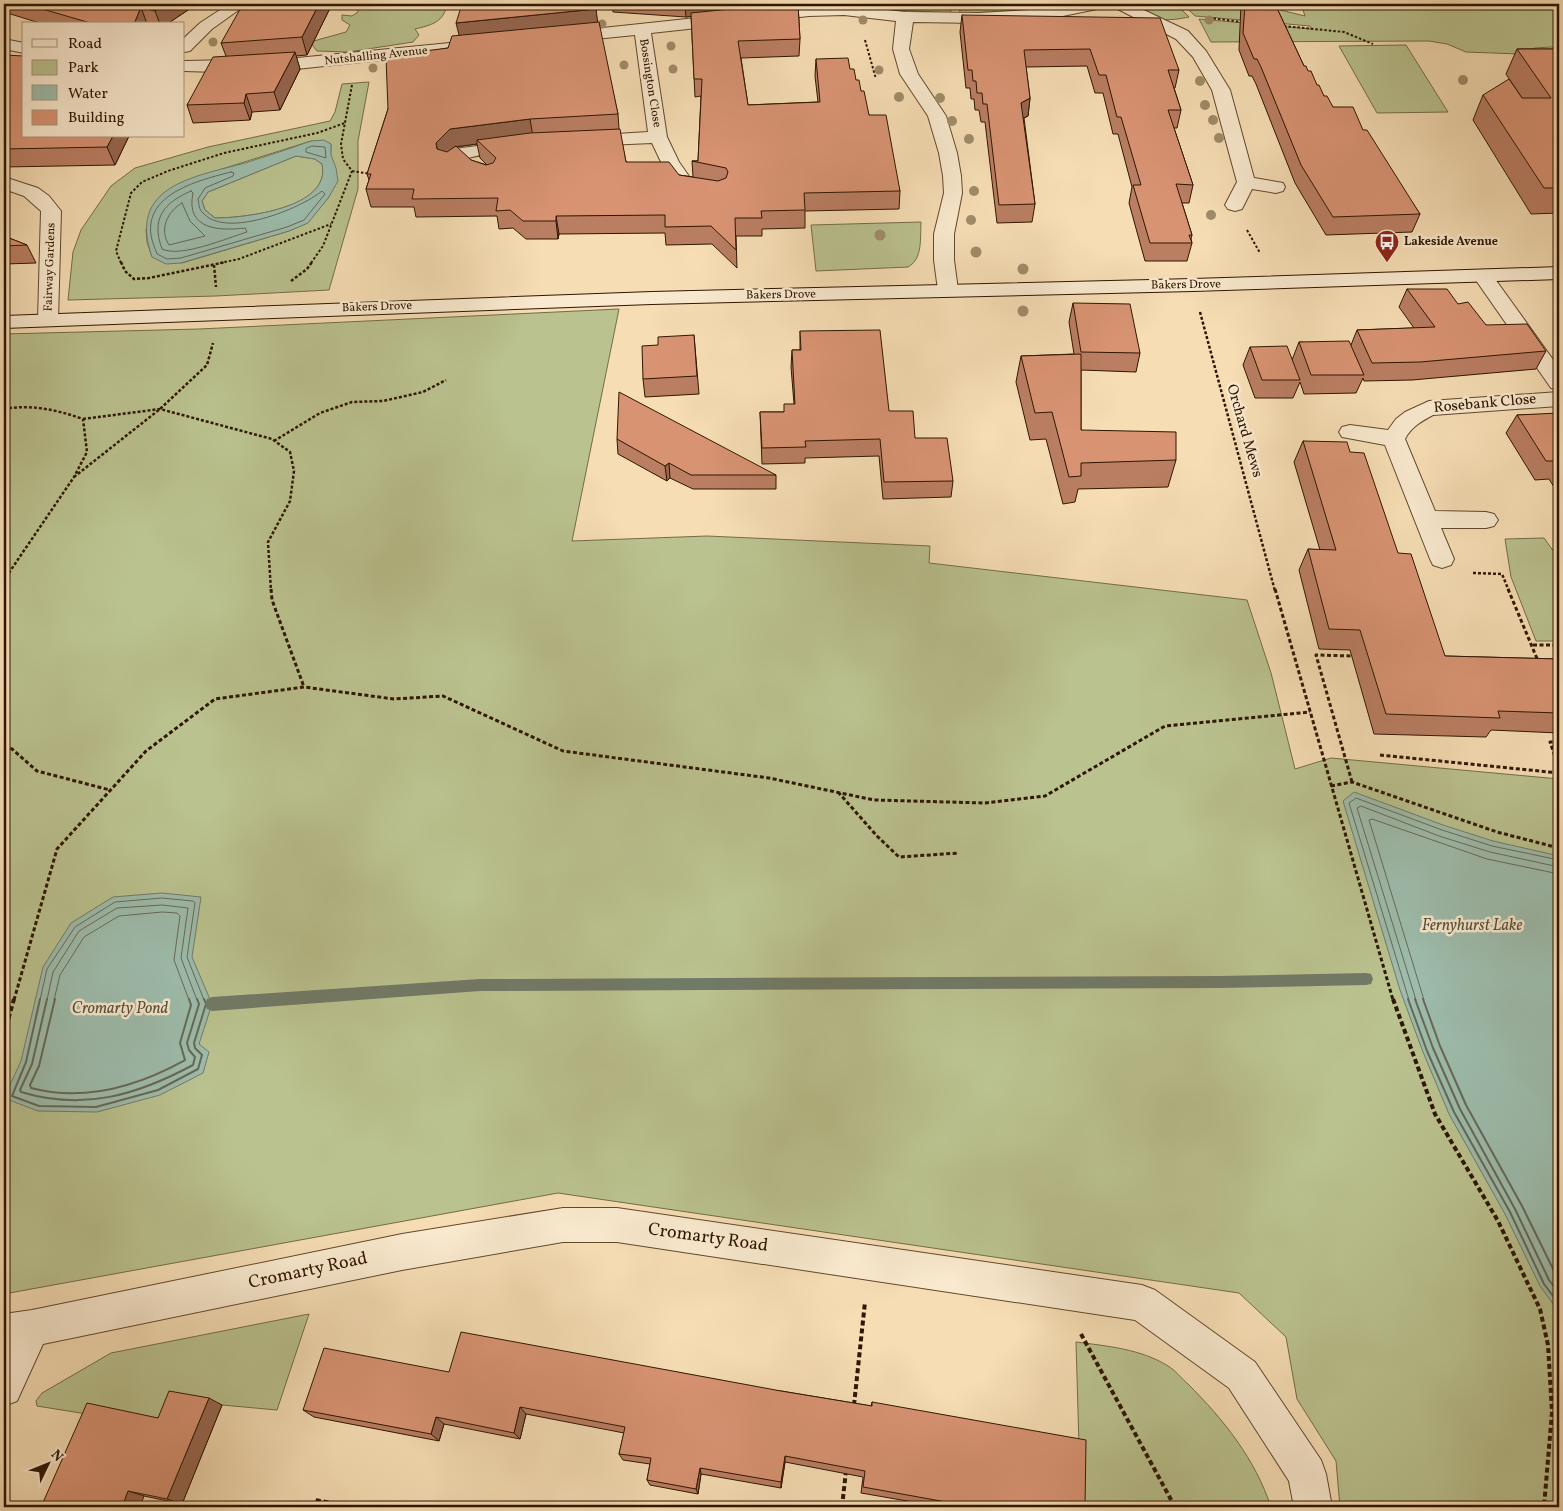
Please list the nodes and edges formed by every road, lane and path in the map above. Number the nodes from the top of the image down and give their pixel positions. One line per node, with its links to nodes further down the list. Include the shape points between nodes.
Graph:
1 (239, 4): 13 (street, via 206,26)
2 (1106, 4): 4 (street, via 1014,17)
3 (1119, 4): 6 (street)
4 (905, 17): 8 (street, via 859,11 808,11); 38 (street, via 901,49 909,74 937,116 952,176 953,194 944,234)
5 (1243, 22): 6 (path, via 1194,17)
6 (1161, 24): 26 (street, via 1182,35 1200,55 1222,92)
7 (1282, 26): 12 (path, via 1344,32)
8 (642, 29): 10 (street); 20 (street, Bossington Close)
9 (863, 33): 18 (path)
10 (548, 38)
11 (4, 44): 15 (street)
12 (1372, 44)
13 (185, 46)
14 (478, 46): 16 (street, Nutshalling Avenue)
15 (22, 48)
16 (355, 58): 17 (street, Nutshalling Avenue, via 219,68); 19 (path)
17 (185, 66)
18 (877, 82)
19 (346, 123): 24 (path, via 340,140 342,158); 33 (path, via 317,133 224,153 142,182 131,193 116,251 124,271 134,279 150,278 239,258)
20 (658, 137): 21 (street, Bossington Close); 29 (street, Bossington Close)
21 (567, 142)
22 (533, 144): 23 (street, via 455,157)
23 (481, 170)
24 (352, 171): 25 (path); 33 (path)
25 (373, 174)
26 (1246, 182): 28 (street); 31 (street)
27 (4, 183): 41 (street, Fairway Gardens, via 43,199 51,211)
28 (1276, 187)
29 (687, 188): 30 (street); 32 (street, Bossington Close)
30 (718, 191)
31 (1235, 205): 36 (path)
32 (698, 208)
33 (331, 224): 39 (path, via 323,246 307,268 276,293)
34 (1559, 273): 35 (street, Bakers Drove)
35 (1483, 276): 36 (street, Bakers Drove); 44 (street)
36 (1277, 282): 37 (street, Bakers Drove)
37 (1193, 285): 38 (street, Bakers Drove); 64 (path, Orchard Mews)
38 (948, 290): 39 (street, Bakers Drove)
39 (271, 311): 40 (street, Bakers Drove)
40 (216, 313): 41 (street, Bakers Drove); 47 (path, via 207,366)
41 (48, 320): 42 (street, Bakers Drove)
42 (4, 322)
43 (446, 380): 51 (path, via 422,392 383,401 352,402 320,413)
44 (1559, 384)
45 (1559, 399): 50 (street, Rosebank Close, via 1429,408 1410,417 1400,426)
46 (4, 409): 48 (path, via 22,406 56,410)
47 (160, 410): 48 (path); 51 (path); 52 (path)
48 (82, 419): 52 (path, via 87,452)
49 (1350, 432): 50 (street)
50 (1394, 439): 53 (street)
51 (274, 441): 63 (path, via 290,452 294,471 290,501 268,542 272,600)
52 (74, 477): 56 (path)
53 (1426, 519): 54 (street); 55 (street)
54 (1486, 520)
55 (1442, 559): 57 (path, via 1460,572 1502,574)
56 (4, 580)
57 (1533, 645): 58 (path); 61 (path)
58 (1559, 645)
59 (1355, 656): 70 (path, via 1316,655)
60 (1528, 660): 61 (path)
61 (1538, 661): 62 (path)
62 (1545, 661)
63 (304, 687): 72 (path, via 215,699 146,751); 73 (path, via 394,699 443,696 563,751 769,778)
64 (1310, 712): 71 (path, Orchard Mews); 73 (path, via 1165,726 1045,796 984,803 874,800)
65 (1559, 742): 68 (path, via 1550,742)
66 (4, 747): 72 (path, via 12,749 37,771)
67 (1380, 755): 69 (path)
68 (1559, 768)
69 (1559, 773)
70 (1352, 782): 71 (path); 74 (path, via 1497,832)
71 (1331, 786): 88 (path, Orchard Mews, via 1389,989 1435,1114 1498,1221 1540,1309 1548,1345 1552,1412)
72 (110, 790): 76 (path, via 57,849)
73 (837, 792): 75 (path, via 899,857)
74 (1559, 848)
75 (959, 853)
76 (4, 1034)
77 (870, 1262): 78 (street, Cromarty Road); 79 (street, Cromarty Road, via 616,1225 563,1225 402,1252); 81 (path)
78 (1059, 1290): 86 (path); 87 (street, Cromarty Road, via 1142,1303 1242,1375 1307,1474)
79 (18, 1330): 80 (street)
80 (4, 1388)
81 (853, 1409)
82 (847, 1468): 85 (path)
83 (312, 1507): 84 (path, via 315,1500)
84 (353, 1507)
85 (842, 1507)
86 (1176, 1507)
87 (1313, 1507)
88 (1544, 1507)

